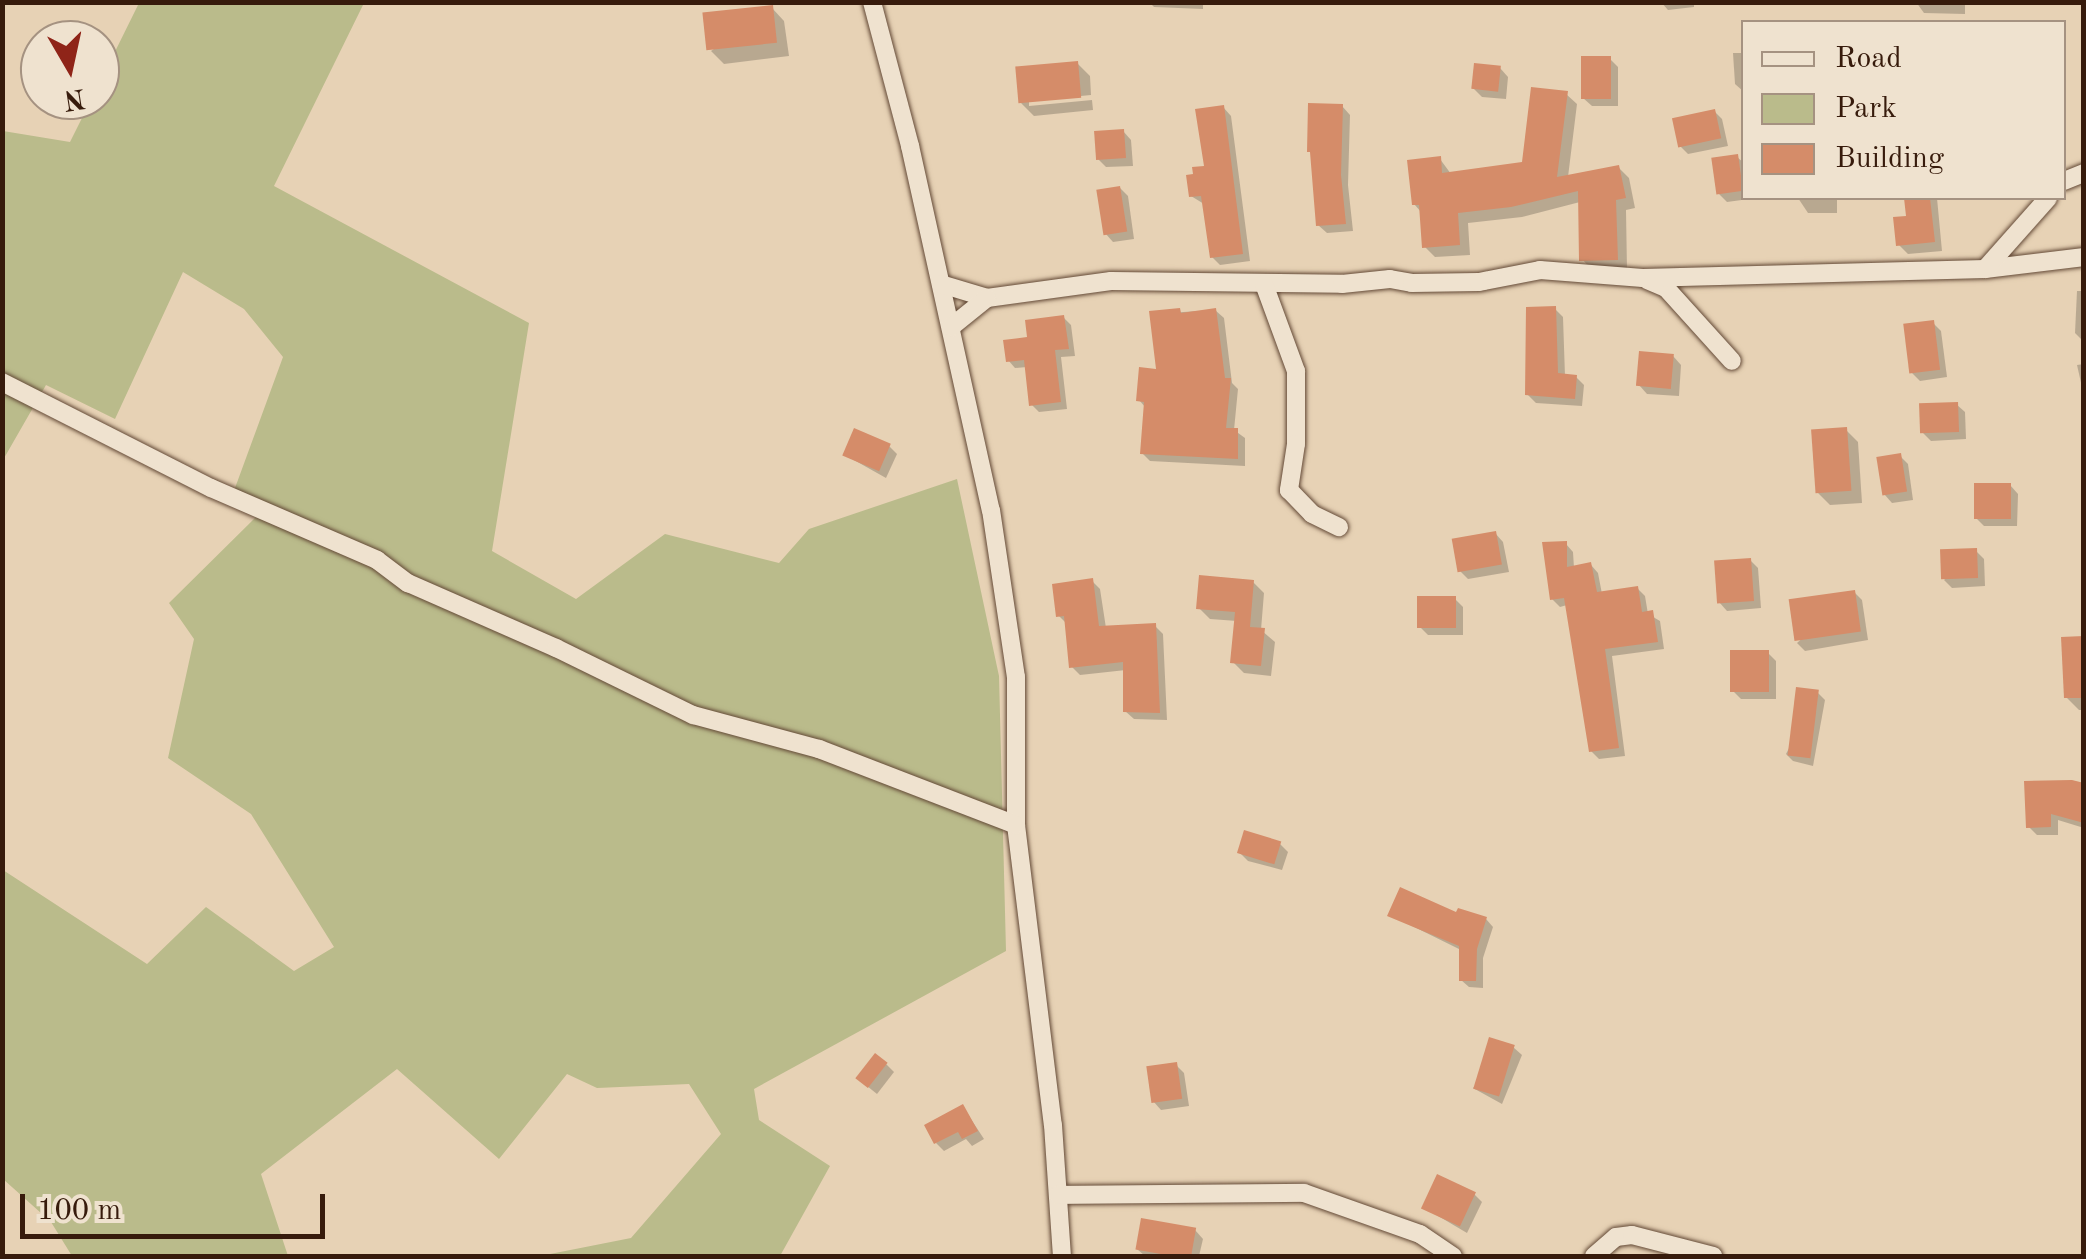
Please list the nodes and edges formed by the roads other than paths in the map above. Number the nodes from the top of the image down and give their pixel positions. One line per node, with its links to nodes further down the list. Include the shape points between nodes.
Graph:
1 (872, 2): 6 (street)
2 (2046, 200): 4 (street)
3 (2084, 258): 4 (street)
4 (1984, 269): 5 (street)
5 (1643, 278): 7 (street, via 1540,270 1479,282); 10 (street, via 1666,288)
6 (940, 284): 8 (street); 9 (street)
7 (1264, 284): 8 (street, via 1110,282); 12 (street, via 1296,371 1288,490 1312,514)
8 (986, 298): 9 (street)
9 (951, 326): 13 (street, via 991,510 1016,676)
10 (1732, 361)
11 (2, 382): 13 (street, via 211,488 378,560 408,583 694,715 819,749)
12 (1339, 527)
13 (1016, 826): 14 (street)
14 (1058, 1195): 15 (street); 16 (street, via 1304,1192 1420,1234)
15 (1062, 1256)
16 (1453, 1256)
17 (1594, 1256): 18 (street, via 1616,1237 1632,1234)
18 (1713, 1256)

